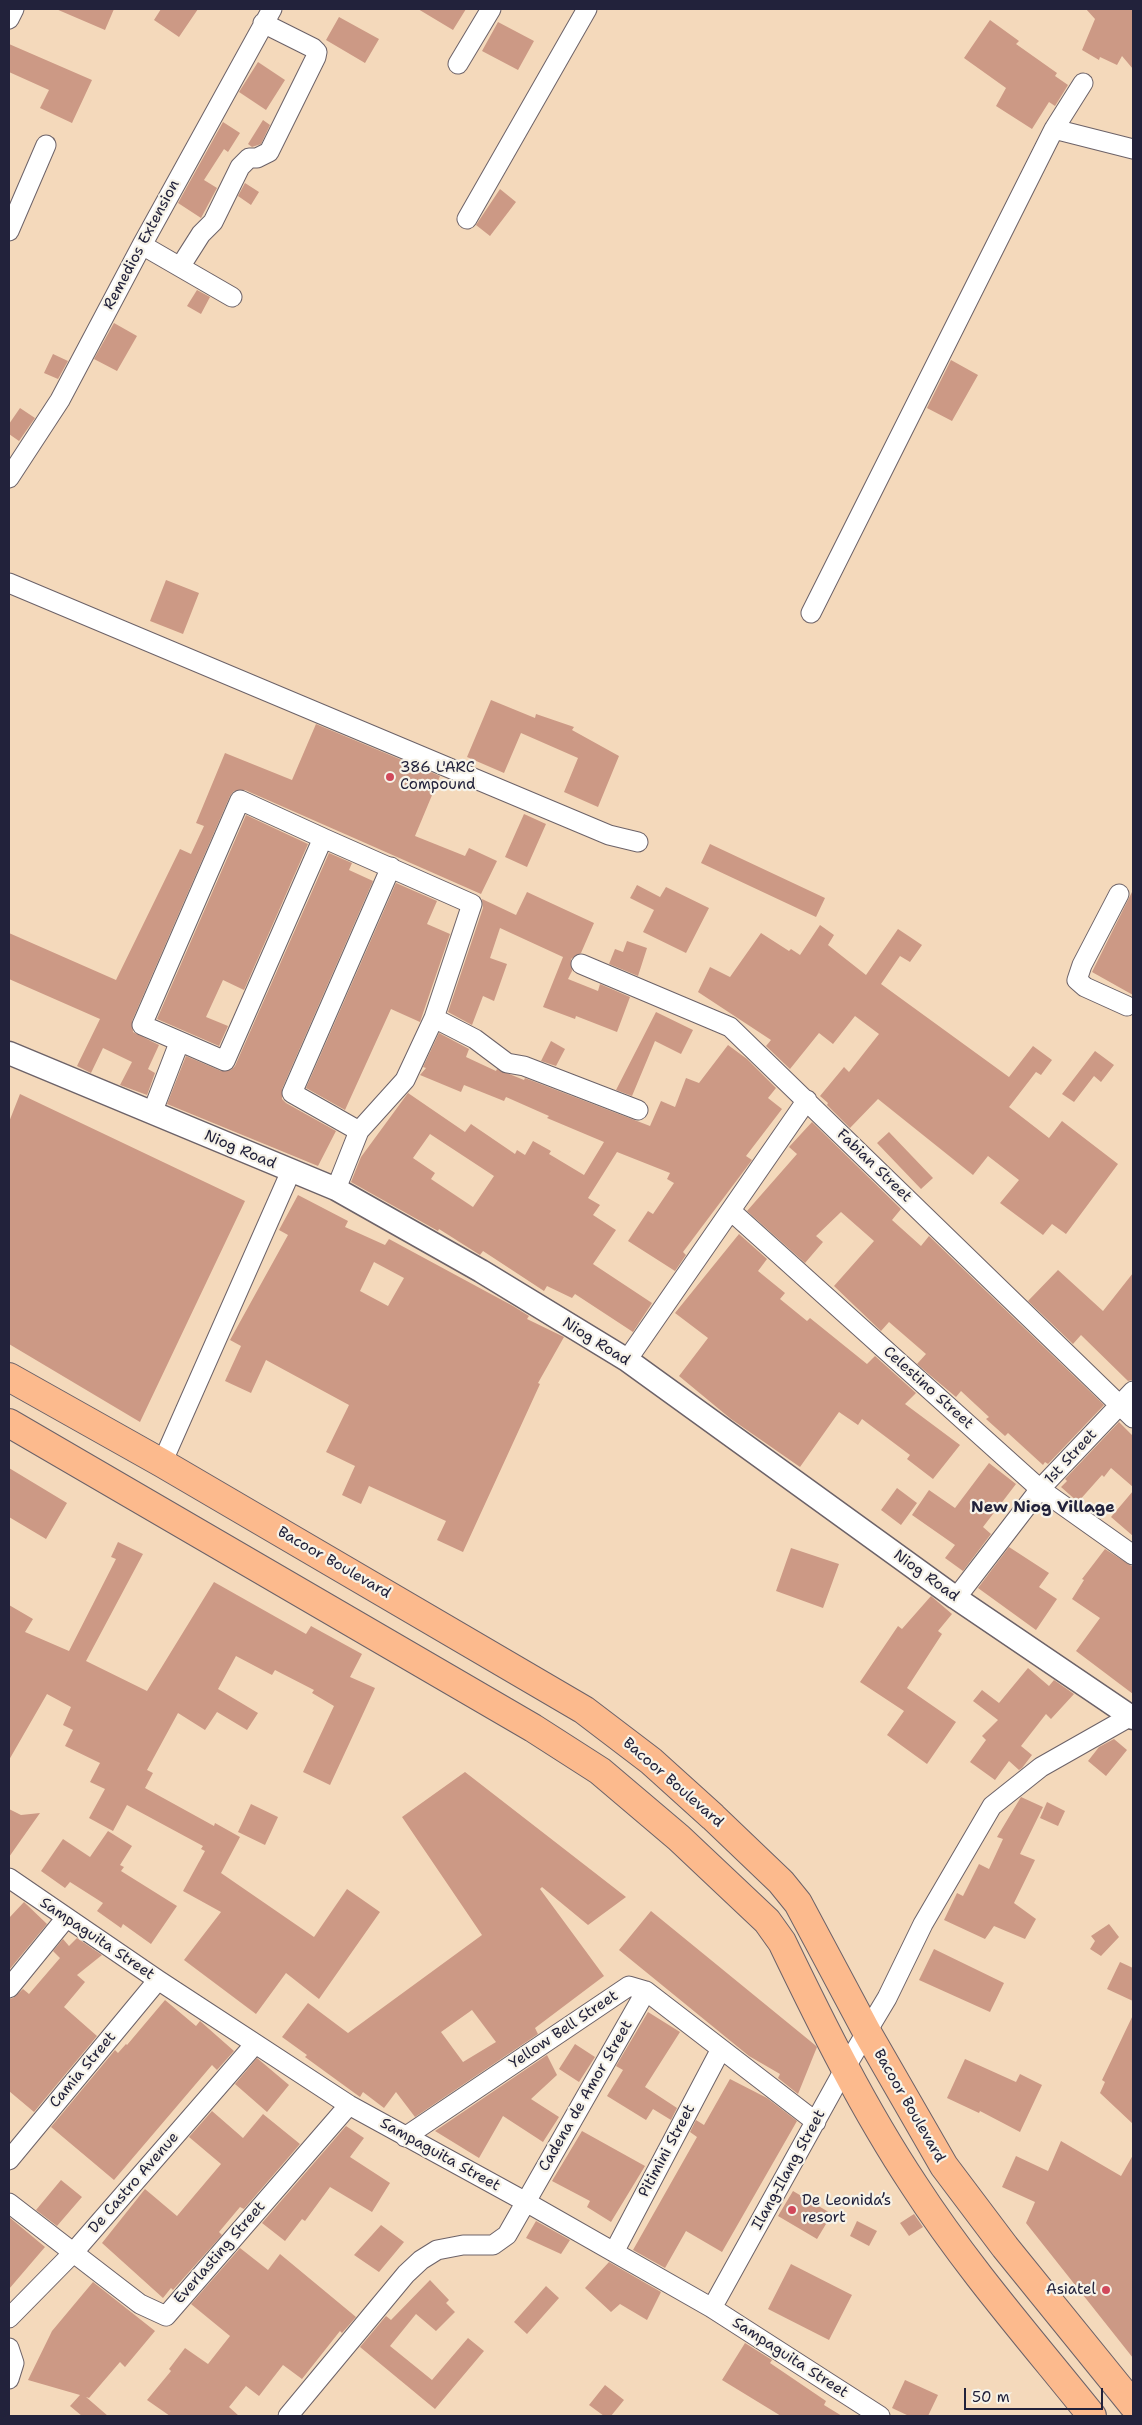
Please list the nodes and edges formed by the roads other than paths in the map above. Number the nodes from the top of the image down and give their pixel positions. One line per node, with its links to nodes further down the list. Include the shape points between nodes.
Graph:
1 (14, 9): 5 (street)
2 (491, 9): 6 (street)
3 (587, 9): 11 (street)
4 (267, 16): 13 (street, Remedios Extension); 14 (street, via 313,48 317,52 316,57 269,152 249,158 240,166 213,222 201,234)
5 (9, 18)
6 (458, 64)
7 (1083, 83): 8 (street)
8 (1054, 129): 10 (street); 18 (street)
9 (46, 145): 12 (street)
10 (1133, 149)
11 (467, 219)
12 (9, 231)
13 (142, 245): 14 (street); 16 (street, Remedios Extension, via 60,400)
14 (180, 267): 15 (street)
15 (232, 297)
16 (9, 478)
17 (9, 584): 20 (street, via 609,835)
18 (811, 613)
19 (323, 838): 21 (street); 26 (street, via 225,1061); 26 (street, via 240,800 142,1025)
20 (638, 842)
21 (391, 866): 25 (street, via 472,904); 31 (street, via 292,1093)
22 (1119, 894): 24 (street, via 1077,980 1085,987)
23 (581, 964): 28 (street, Fabian Street, via 730,1027)
24 (1131, 1002)
25 (434, 1018): 29 (street, via 475,1039 507,1062); 31 (street, via 405,1080)
26 (179, 1043): 30 (street)
27 (9, 1053): 30 (street, Niog Road)
28 (807, 1100): 34 (street); 38 (street, Fabian Street)
29 (638, 1110)
30 (152, 1113): 32 (street, Niog Road)
31 (359, 1131): 33 (street)
32 (291, 1172): 33 (street, Niog Road); 40 (street)
33 (336, 1189): 35 (street, Niog Road, via 481,1271)
34 (731, 1211): 35 (street); 41 (street, Celestino Street)
35 (627, 1360): 44 (street, Niog Road)
36 (9, 1377): 40 (main road, Bacoor Boulevard)
37 (1133, 1391): 38 (street, 1st Street)
38 (1127, 1411): 41 (street, 1st Street)
39 (9, 1423): 42 (main road)
40 (162, 1463): 42 (main road); 51 (main road, Bacoor Boulevard, via 584,1710 621,1737 695,1800 781,1882 798,1904)
41 (1040, 1489): 43 (street, Celestino Street); 44 (street, 1st Street)
42 (145, 1500): 54 (main road, via 533,1728 600,1771 679,1838 767,1921 782,1942)
43 (1133, 1555)
44 (956, 1598): 45 (street, Niog Road)
45 (1132, 1717): 51 (street, Ilang-Ilang Street, via 1041,1767 992,1806 922,1924)
46 (9, 1878): 47 (street, Sampaguita Street)
47 (66, 1918): 48 (street, Sampaguita Street); 49 (street)
48 (158, 1980): 52 (street, Sampaguita Street); 58 (street, Camia Street)
49 (9, 1988)
50 (646, 1991): 53 (street); 57 (street, Yellow Bell Street, via 629,1986); 59 (street, Cadena de Amor Street)
51 (868, 2034): 54 (street, Ilang-Ilang Street); 66 (main road, Bacoor Boulevard, via 944,2166)
52 (255, 2044): 55 (street, Sampaguita Street); 62 (street, De Castro Avenue)
53 (721, 2050): 56 (street); 61 (street, Pitimini Street)
54 (845, 2068): 56 (street, Ilang-Ilang Street); 67 (main road, via 919,2193 974,2272)
55 (349, 2105): 57 (street, Sampaguita Street); 62 (street, Everlasting Street, via 166,2316 140,2304)
56 (816, 2122): 63 (street, Ilang-Ilang Street)
57 (405, 2137): 59 (street, Sampaguita Street)
58 (9, 2160)
59 (526, 2202): 61 (street, Sampaguita Street); 70 (street, Cadena de Amor Street, via 507,2235 493,2245 463,2245 437,2250 421,2260)
60 (9, 2203): 62 (street)
61 (614, 2252): 63 (street, Sampaguita Street)
62 (72, 2254): 64 (street, De Castro Avenue)
63 (712, 2308): 71 (street, Sampaguita Street)
64 (9, 2318)
65 (9, 2348): 68 (street, via 14,2363)
66 (1089, 2351): 67 (main road); 69 (main road, Bacoor Boulevard)
67 (1058, 2373): 72 (main road)
68 (9, 2379)
69 (1133, 2405)
70 (288, 2416)
71 (880, 2416)
72 (1092, 2416)

